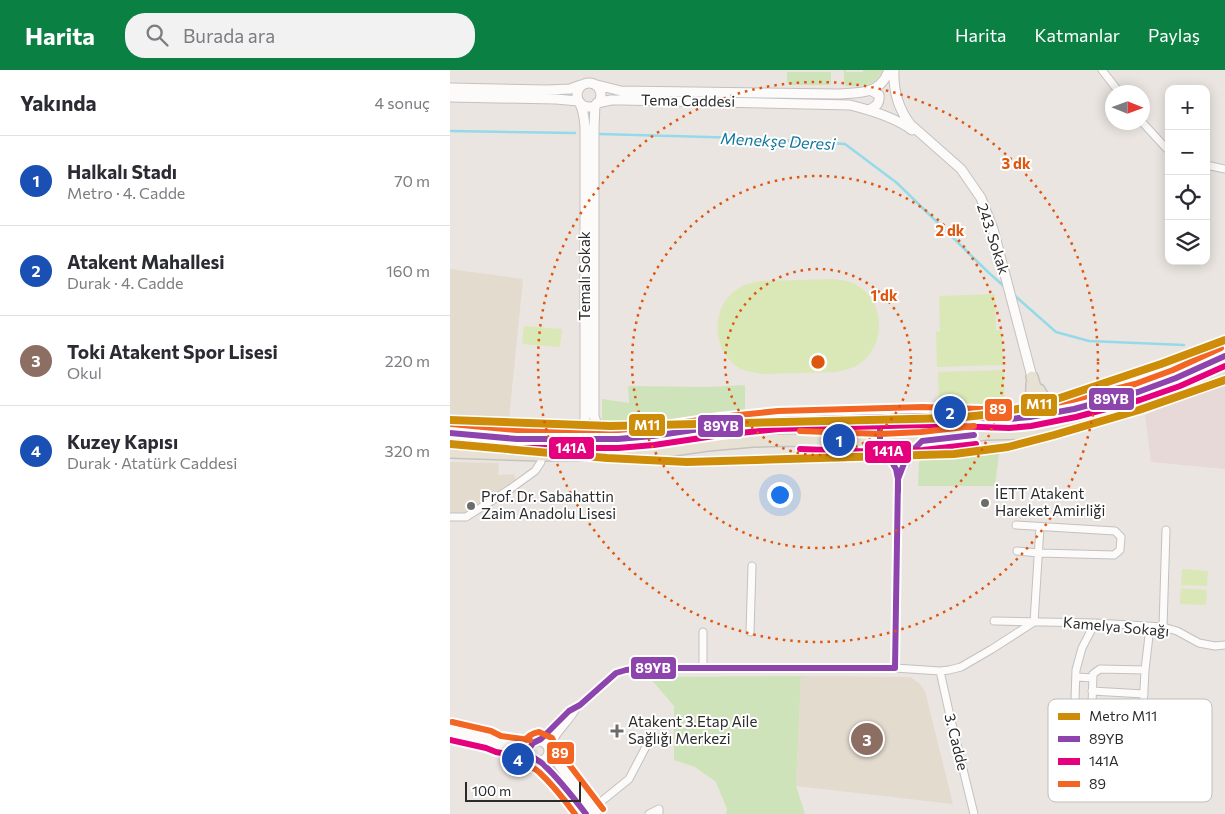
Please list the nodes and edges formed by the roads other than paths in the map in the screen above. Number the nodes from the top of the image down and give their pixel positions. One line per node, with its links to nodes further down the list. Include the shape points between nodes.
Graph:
1 (892, 70): 7 (street); 12 (street, via 895,108); 14 (street, 243. Sokak, via 904,116)
2 (1102, 70): 5 (street)
3 (581, 85): 4 (street, via 590,82); 6 (street, via 548,90); 9 (street, via 576,92)
4 (597, 85): 7 (street, via 621,91 687,93 837,94); 10 (street, via 601,97)
5 (1114, 85)
6 (450, 88)
7 (870, 90): 11 (street, via 878,95 879,104)
8 (450, 97): 9 (street)
9 (579, 102): 10 (street, via 587,107); 28 (street, Temalı Sokak, via 585,127 585,419 579,431)
10 (596, 104): 11 (street, Tema Caddesi, via 611,100 778,103 850,105); 29 (street, via 594,416 596,425)
11 (869, 110): 12 (street, Tema Caddesi)
12 (907, 126): 14 (street)
13 (1149, 130): 15 (street)
14 (933, 145): 20 (street, 243. Sokak, via 961,169 980,198 993,229)
15 (1165, 147)
16 (1210, 166): 17 (street)
17 (1225, 169)
18 (1225, 356): 21 (main road, via 1138,392)
19 (1225, 372): 26 (main road, via 1158,400)
20 (1032, 378): 21 (main road, via 1043,398 1051,404); 22 (main road, via 1040,405); 25 (main road, via 1030,401)
21 (1074, 409): 22 (main road)
22 (1047, 415): 25 (main road); 26 (main road)
23 (923, 416): 24 (main road); 25 (main road); 30 (main road)
24 (880, 417): 29 (main road, via 778,420); 31 (main road)
25 (1009, 419)
26 (1075, 427): 30 (main road)
27 (450, 433): 28 (main road, via 517,439)
28 (565, 439): 29 (main road)
29 (611, 439)
30 (922, 441): 31 (main road); 34 (street, via 905,461)
31 (880, 443): 33 (main road, via 763,441 652,453); 34 (street, via 896,469)
32 (450, 452): 33 (main road)
33 (541, 455): 35 (street, via 542,462 535,471 510,489 466,516)
34 (898, 480): 51 (street)
35 (450, 517)
36 (1016, 525): 37 (street)
37 (1040, 527): 40 (street); 40 (street, via 1115,531 1121,538 1120,550 1114,555)
38 (1166, 530): 46 (street)
39 (1017, 551): 40 (street)
40 (1038, 553): 43 (street)
41 (752, 566): 48 (street)
42 (994, 621): 43 (street, Kamelya Sokağı)
43 (1034, 622): 44 (street, Kamelya Sokağı); 52 (street, via 960,667)
44 (1095, 623): 45 (street, Kamelya Sokağı); 54 (street, via 1082,648)
45 (1150, 627): 46 (street, Kamelya Sokağı); 53 (street)
46 (1163, 627): 49 (street, Kamelya Sokağı, via 1199,643)
47 (703, 632): 50 (street)
48 (750, 632)
49 (1225, 645)
50 (703, 668): 51 (street); 61 (street, via 641,668 616,673)
51 (895, 668): 52 (street)
52 (940, 670): 73 (street, 3. Cadde)
53 (1145, 670): 55 (street, via 1100,668); 57 (street)
54 (1076, 677): 55 (street); 58 (street)
55 (1093, 678): 56 (street)
56 (1092, 691): 57 (street); 59 (street)
57 (1144, 694): 60 (street)
58 (1075, 699)
59 (1092, 699)
60 (1144, 699)
61 (577, 707): 65 (street); 68 (street, via 555,735)
62 (450, 731): 66 (street)
63 (651, 736): 70 (street, via 629,779)
64 (450, 739): 66 (street, via 486,747)
65 (538, 741): 67 (street); 68 (street, via 546,744)
66 (498, 744): 67 (street)
67 (529, 749): 69 (street, via 532,758)
68 (549, 751): 69 (street); 70 (street)
69 (540, 761): 70 (street)
70 (592, 812)
71 (649, 814): 72 (street, via 659,809)
72 (659, 814)
73 (974, 814)

